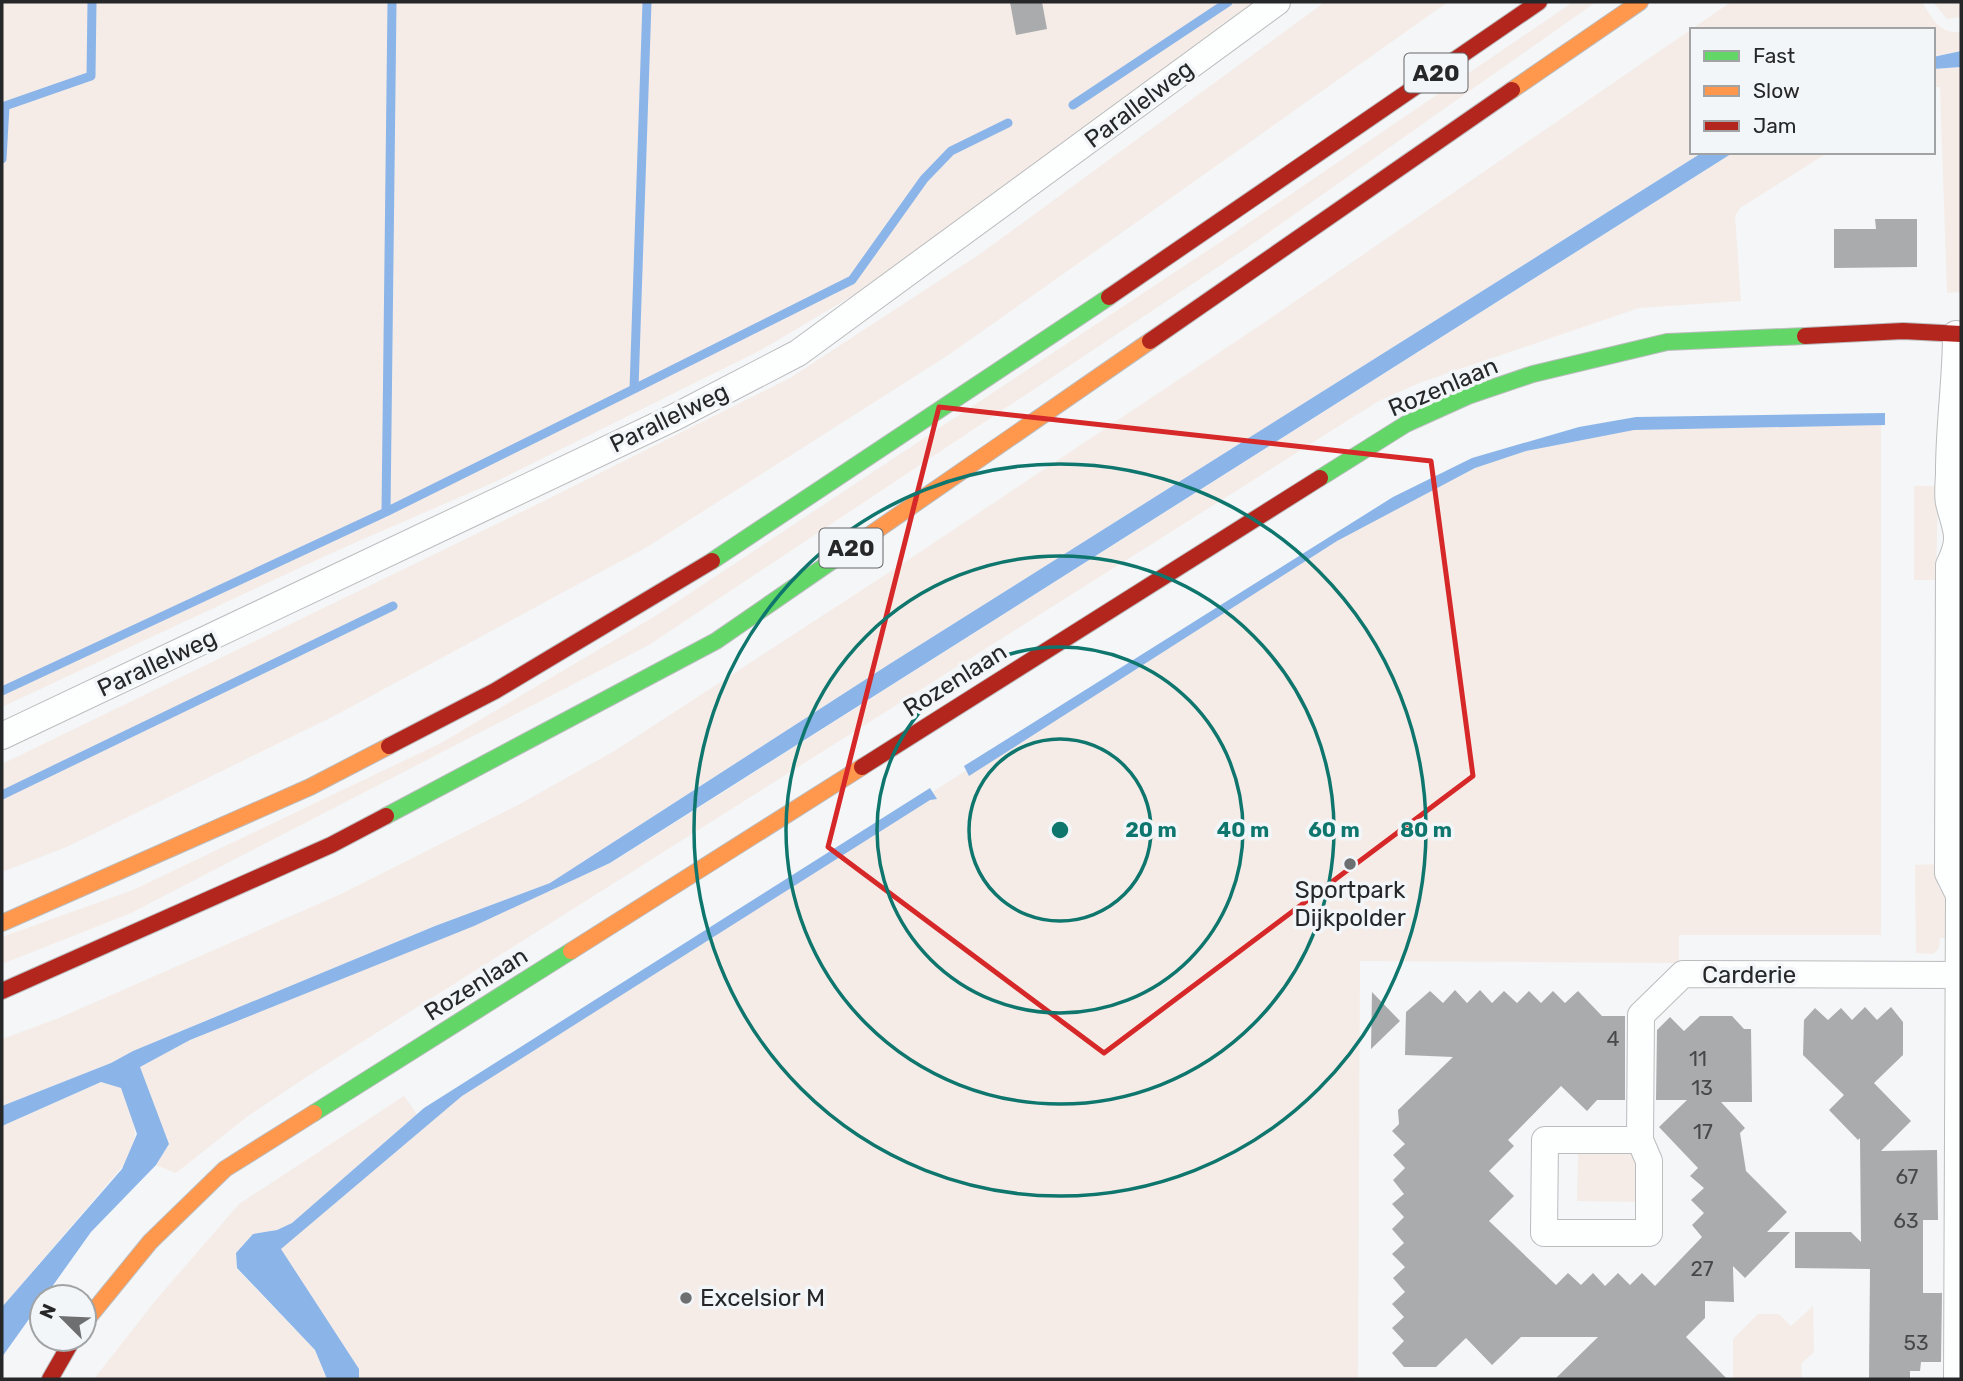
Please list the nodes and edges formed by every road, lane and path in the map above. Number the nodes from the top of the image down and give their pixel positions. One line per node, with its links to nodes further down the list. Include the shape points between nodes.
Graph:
1 (1277, 2): 5 (street, Parallelweg, via 797,353 675,417)
2 (1539, 2): 6 (main road, A20, via 1159,264 684,580 495,691 310,787)
3 (1640, 2): 8 (main road, A20, via 716,641 331,845)
4 (1959, 334): 7 (street, via 1949,428 1949,503 1957,522 1958,549 1949,565 1948,873 1959,895); 10 (main road, Rozenlaan, via 1903,331 1667,342 1533,374 1405,424 225,1169 166,1224)
5 (2, 736)
6 (2, 923)
7 (1956, 975): 9 (street, Carderie, via 1683,975 1641,1015); 13 (street)
8 (2, 991)
9 (1640, 1140): 9 (street, Carderie, via 1545,1140 1544,1233 1649,1233 1649,1161)
10 (98, 1303)
11 (65, 1353): 12 (main road)
12 (50, 1379)
13 (1957, 1379)

